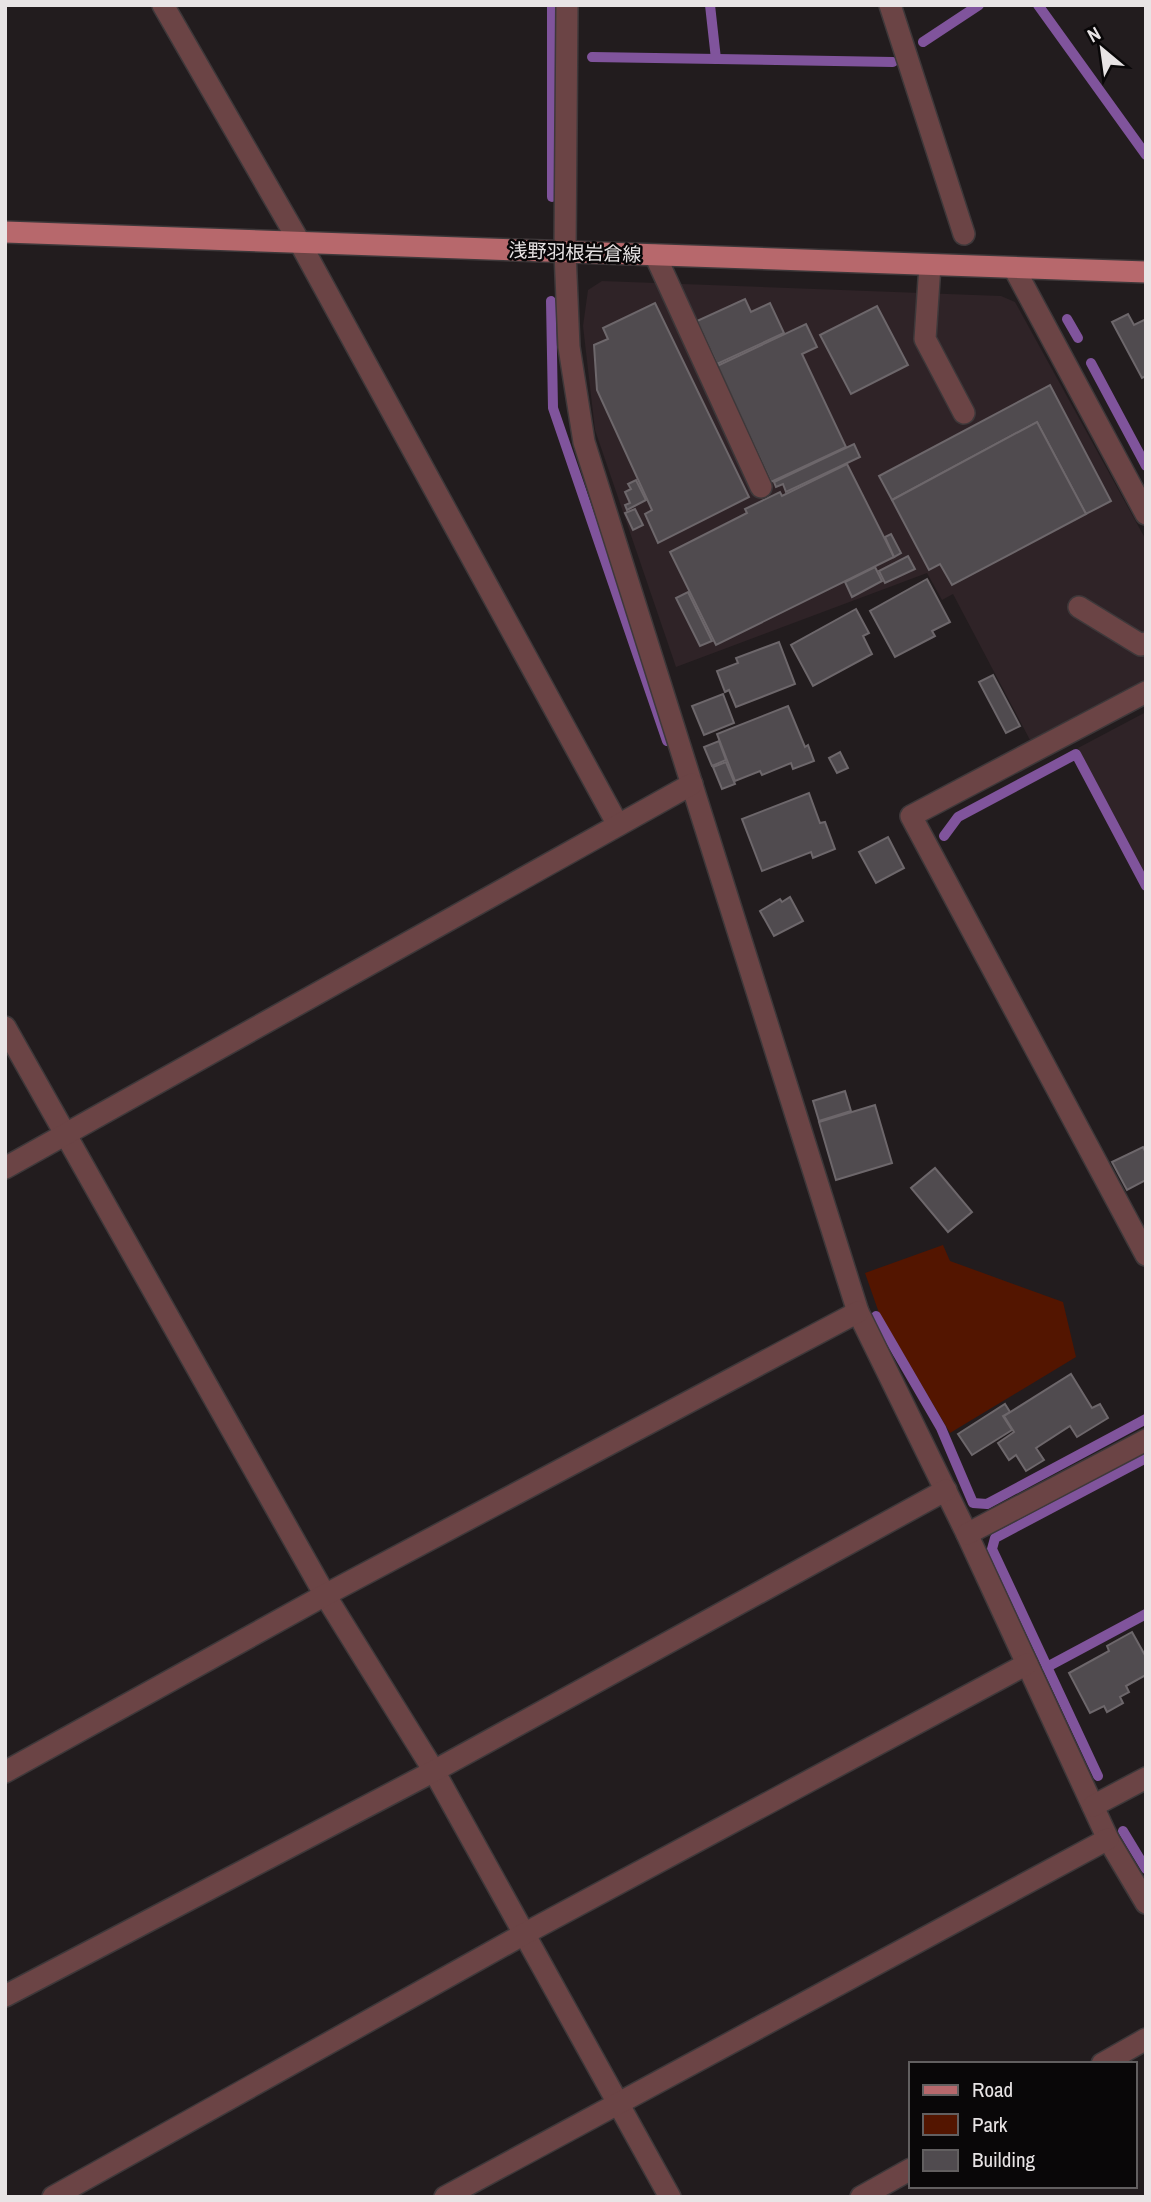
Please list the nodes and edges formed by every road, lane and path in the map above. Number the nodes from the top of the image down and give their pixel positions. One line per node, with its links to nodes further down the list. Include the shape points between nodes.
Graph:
1 (163, 5): 6 (street)
2 (567, 5): 7 (street)
3 (890, 5): 5 (street)
4 (5, 232): 6 (main road, 浅野羽根岩倉線)
5 (964, 234)
6 (300, 243): 7 (main road, 浅野羽根岩倉線); 19 (street)
7 (565, 251): 8 (main road, 浅野羽根岩倉線); 18 (street, via 569,347 584,442)
8 (655, 255): 9 (main road, 浅野羽根岩倉線); 13 (street)
9 (930, 265): 10 (main road, 浅野羽根岩倉線); 12 (street, via 925,339)
10 (1014, 268): 11 (main road, 浅野羽根岩倉線); 14 (street)
11 (1146, 272)
12 (964, 413)
13 (761, 487)
14 (1146, 514)
15 (1079, 607): 16 (street, via 1141,645)
16 (1146, 643)
17 (1146, 692): 23 (street, via 911,816)
18 (692, 784): 19 (street); 24 (street)
19 (618, 825): 21 (street)
20 (5, 1027): 21 (street)
21 (65, 1135): 22 (street); 28 (street)
22 (5, 1168)
23 (1146, 1255)
24 (858, 1312): 26 (street); 28 (street)
25 (1146, 1440): 27 (street)
26 (946, 1490): 27 (street); 30 (street)
27 (967, 1534): 29 (street)
28 (325, 1595): 30 (street); 31 (street)
29 (1027, 1664): 33 (street); 36 (street)
30 (434, 1771): 36 (street); 37 (street)
31 (5, 1772)
32 (1146, 1778): 33 (street)
33 (1093, 1806): 34 (street)
34 (1108, 1839): 35 (street); 40 (street)
35 (1146, 1903)
36 (524, 1934): 40 (street); 42 (street)
37 (5, 1996)
38 (1146, 2039): 39 (street)
39 (1106, 2062)
40 (618, 2102): 43 (street); 44 (street)
41 (909, 2170): 45 (street)
42 (53, 2197)
43 (444, 2197)
44 (670, 2197)
45 (861, 2197)

